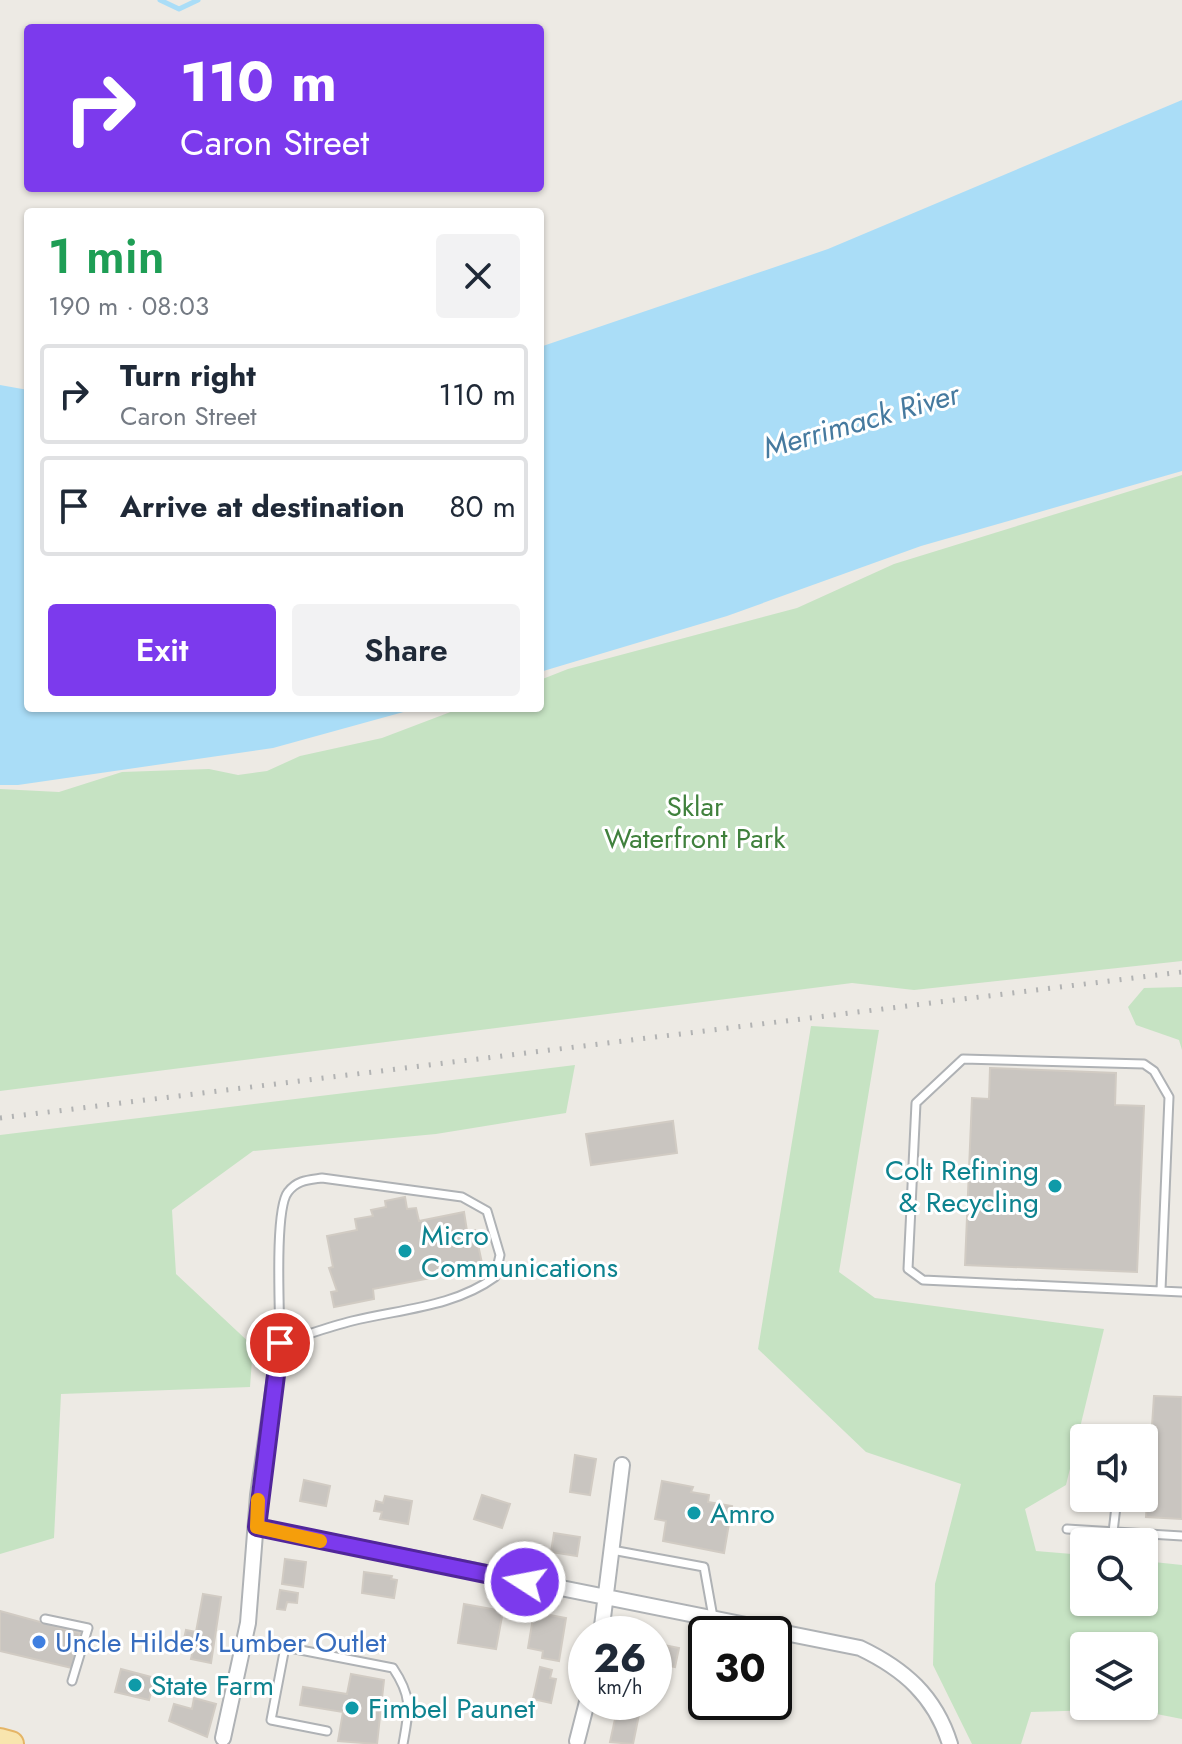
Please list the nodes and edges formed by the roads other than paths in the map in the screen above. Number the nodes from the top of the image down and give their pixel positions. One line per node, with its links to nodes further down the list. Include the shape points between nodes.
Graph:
1 (1161, 1290): 1 (lane, via 923,1280 908,1269 916,1103 928,1088 963,1059 1144,1064 1154,1071 1169,1097); 2 (lane)
2 (1182, 1292)
3 (280, 1343): 3 (lane, via 282,1208 285,1194 298,1182 322,1178 415,1189 462,1197 487,1211 500,1255 495,1277 476,1291); 5 (street)
4 (622, 1465): 10 (street)
5 (257, 1527): 11 (street); 20 (street, via 248,1623)
6 (1067, 1529): 7 (lane)
7 (1070, 1529)
8 (1158, 1535): 9 (lane)
9 (1182, 1536)
10 (612, 1550): 11 (street); 14 (lane, via 704,1567)
11 (606, 1598): 12 (street); 13 (street)
12 (604, 1616)
13 (707, 1616)
14 (713, 1616)
15 (45, 1619): 17 (lane, via 88,1628)
16 (792, 1634): 25 (street, via 860,1648 894,1664 922,1690 943,1721)
17 (72, 1681)
18 (582, 1720): 22 (street)
19 (327, 1731): 24 (lane, via 271,1720 285,1647 393,1668 408,1689)
20 (223, 1738)
21 (0, 1741): 23 (main road)
22 (577, 1741)
23 (11, 1744)
24 (403, 1744)
25 (950, 1744)

